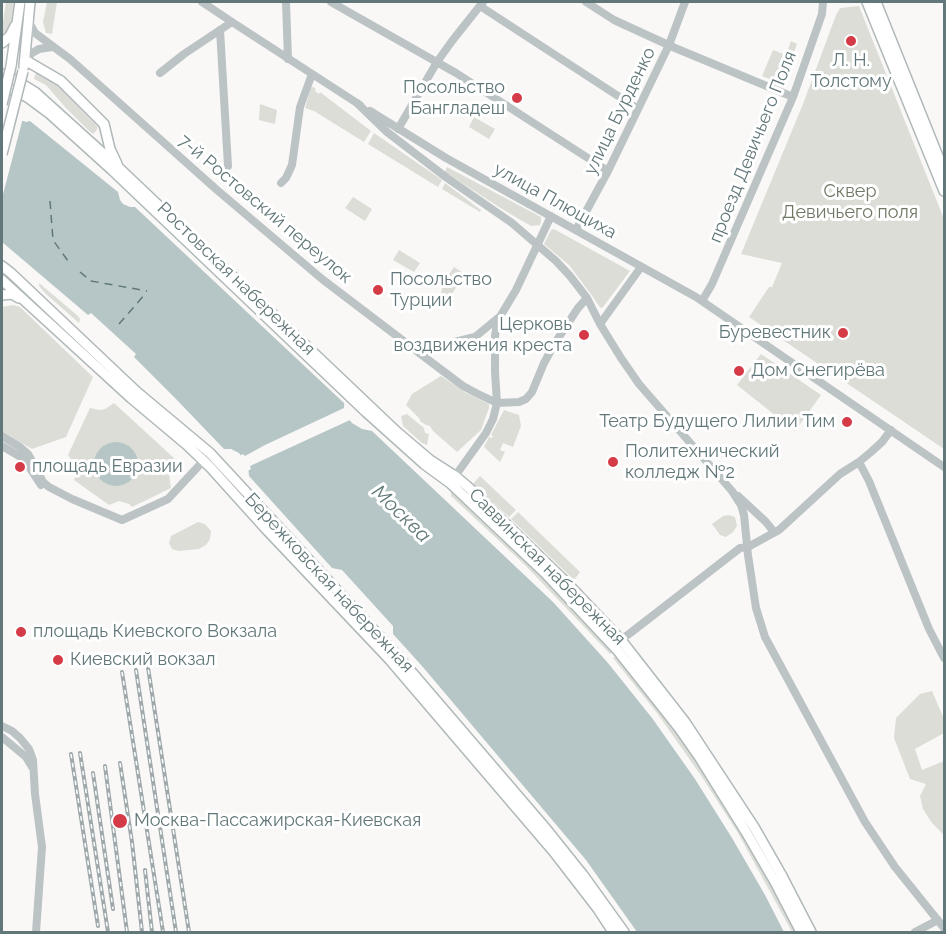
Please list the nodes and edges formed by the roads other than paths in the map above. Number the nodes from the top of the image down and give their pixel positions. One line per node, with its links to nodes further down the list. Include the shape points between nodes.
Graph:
1 (20, 2): 13 (main road)
2 (30, 2): 15 (main road)
3 (202, 2): 16 (street, улица Плющиха)
4 (286, 2): 22 (street)
5 (331, 2): 24 (street)
6 (586, 2): 19 (street, via 614,20)
7 (685, 2): 19 (street, улица Бурденко)
8 (824, 2): 14 (street, проезд Девичьего Поля)
9 (830, 2): 14 (street)
10 (867, 2): 44 (main road)
11 (876, 2): 42 (main road)
12 (482, 4): 24 (street); 34 (street)
13 (19, 12): 18 (main road, via 10,36); 25 (main road)
14 (822, 14): 31 (street, проезд Девичьего Поля)
15 (28, 22): 20 (street, 7-й Ростовский переулок); 23 (main road)
16 (231, 22): 17 (street); 22 (street, улица Плющиха)
17 (220, 30): 27 (street); 39 (street)
18 (2, 43)
19 (669, 45): 31 (street); 34 (street, улица Бурденко)
20 (52, 47): 23 (street, via 39,48); 57 (street, 7-й Ростовский переулок, via 314,273)
21 (2, 57): 25 (main road)
22 (288, 59): 28 (street, улица Плющиха)
23 (25, 60): 35 (main road, via 61,81); 38 (main road, bridge)
24 (437, 62): 36 (street); 41 (street)
25 (11, 66): 32 (main road, bridge)
26 (2, 74): 30 (main road)
27 (160, 74)
28 (312, 74): 33 (street, улица Плющиха); 43 (street, via 300,107 292,165)
29 (2, 85): 30 (main road)
30 (16, 86): 37 (main road, Ростовская набережная, via 35,92); 65 (main road, Ростовская набережная, via 112,170 373,418 424,464)
31 (793, 97): 54 (street, проезд Девичьего Поля)
32 (2, 104)
33 (357, 104): 36 (street, улица Плющиха); 47 (street, via 387,132)
34 (638, 109): 41 (street, улица Бурденко)
35 (94, 114): 37 (main road, via 101,129 99,134 93,138); 40 (main road, via 104,124)
36 (398, 129): 45 (street, улица Плющиха)
37 (80, 132): 40 (main road, Ростовская набережная)
38 (2, 154)
39 (228, 165)
40 (117, 166): 65 (main road, Ростовская набережная)
41 (608, 171): 46 (street, улица Бурденко)
42 (945, 171)
43 (281, 183)
44 (945, 191)
45 (551, 216): 46 (street, улица Плющиха); 47 (street)
46 (576, 230): 49 (street, улица Плющиха)
47 (537, 245): 52 (street); 55 (street)
48 (2, 266): 62 (main road, Бережковская набережная)
49 (641, 267): 54 (street, улица Плющиха); 56 (street)
50 (2, 280): 53 (main road, Бережковская набережная)
51 (2, 295): 53 (main road, via 12,294)
52 (587, 298): 56 (street); 58 (street, via 555,343 526,399)
53 (26, 301): 62 (main road, Бережковская набережная, via 131,398)
54 (702, 301): 59 (street, улица Плющиха)
55 (501, 315): 57 (street, via 475,337); 58 (street, via 495,336)
56 (600, 324): 67 (street, via 639,384)
57 (415, 349): 58 (street, 7-й Ростовский переулок, via 463,386)
58 (497, 403): 65 (street, via 486,433)
59 (891, 430): 63 (street); 64 (street, улица Плющиха)
60 (2, 436): 68 (street, via 28,454 46,485)
61 (2, 446): 68 (street, via 24,459 42,486)
62 (207, 457): 66 (main road, Бережковская набережная); 68 (street, via 168,499 122,520)
63 (860, 462): 69 (street, via 840,474); 72 (street, via 929,629)
64 (945, 467)
65 (452, 480): 71 (main road, Саввинская набережная, via 539,554)
66 (232, 485): 80 (main road, Бережковская набережная, via 265,528 390,660 554,852); 81 (main road, Бережковская набережная, via 333,585 412,672 560,847)
67 (732, 491): 69 (street); 70 (street, via 744,515)
68 (72, 499)
69 (774, 532): 70 (street)
70 (748, 547): 71 (street, via 740,548); 77 (street, via 756,608 773,654 865,822)
71 (617, 643): 82 (main road, Саввинская набережная, via 705,766); 83 (main road, Саввинская набережная, via 685,722 723,777)
72 (945, 658)
73 (2, 726): 74 (street)
74 (12, 731): 75 (street, via 9,740); 76 (street, via 31,753)
75 (3, 737): 76 (street, via 26,757)
76 (34, 772): 79 (street, via 42,847)
77 (938, 920): 78 (street); 84 (street)
78 (945, 928)
79 (36, 933)
80 (613, 933)
81 (624, 933)
82 (801, 933)
83 (811, 933)
84 (915, 933)

